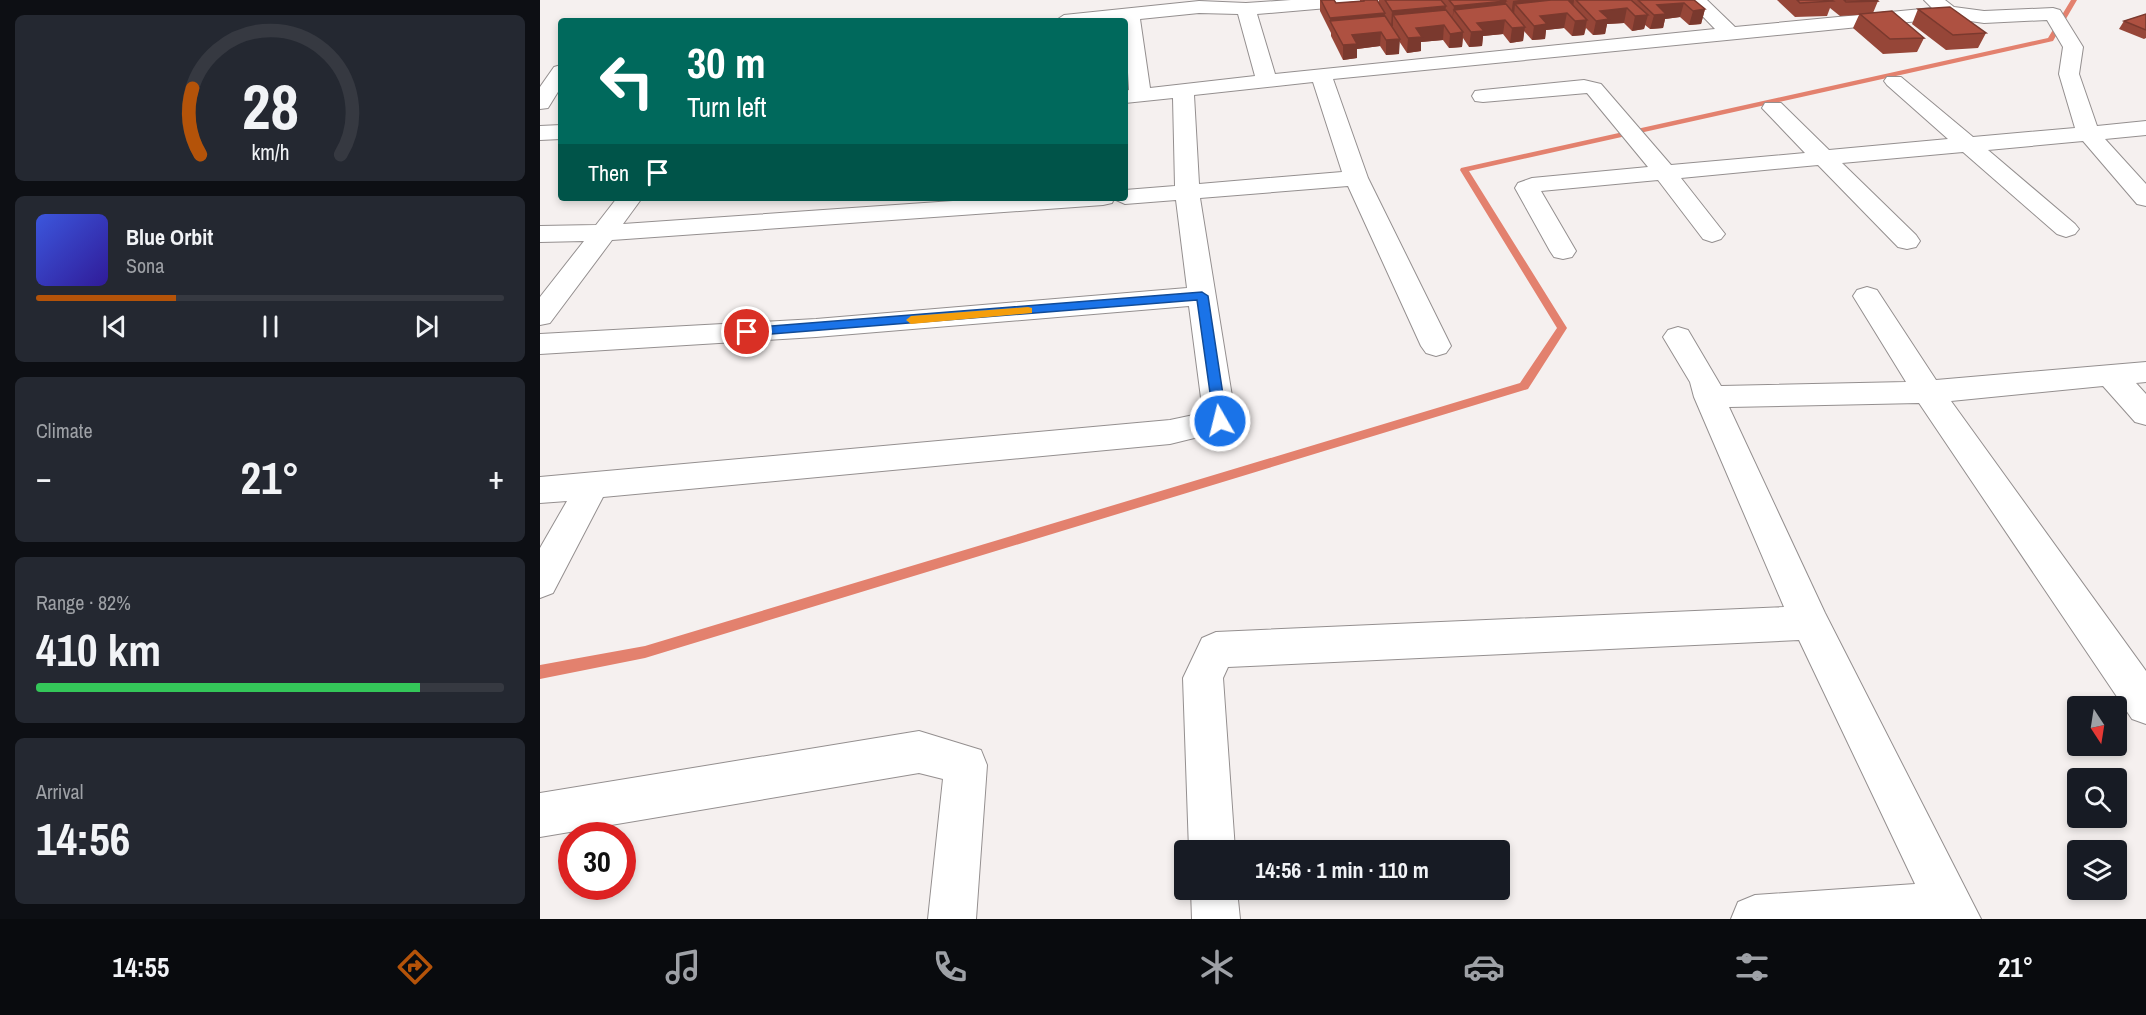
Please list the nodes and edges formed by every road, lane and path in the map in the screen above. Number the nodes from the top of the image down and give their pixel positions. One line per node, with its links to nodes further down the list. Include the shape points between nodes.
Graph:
1 (1362, 0): 4 (street)
2 (1696, 0): 8 (street)
3 (1933, 0): 5 (street)
4 (1246, 9): 6 (street, via 1199,7); 13 (street)
5 (1948, 12): 8 (street); 23 (street, via 1984,17 2053,14 2073,47 2069,74)
6 (1130, 14): 7 (street); 16 (street)
7 (1092, 18)
8 (1732, 34): 12 (street)
9 (558, 70): 10 (street)
10 (540, 71)
11 (558, 75): 18 (street)
12 (1321, 75): 13 (street); 27 (street)
13 (1267, 81): 15 (street)
14 (1894, 81): 24 (street)
15 (1184, 90): 16 (street); 28 (street)
16 (1133, 96)
17 (1483, 96): 26 (street, via 1584,86 1599,93)
18 (540, 103)
19 (1773, 108): 25 (street)
20 (2146, 128): 23 (street)
21 (558, 132): 22 (street)
22 (540, 133)
23 (2088, 133): 24 (street); 30 (street)
24 (1967, 143): 25 (street); 33 (street)
25 (1822, 157): 26 (street); 37 (street)
26 (1665, 172): 36 (street); 38 (street, via 1527,188)
27 (1356, 178): 28 (street); 44 (street)
28 (1187, 192): 29 (street); 39 (street)
29 (1128, 196)
30 (2146, 199)
31 (628, 201): 34 (street)
32 (1059, 201): 34 (street)
33 (2066, 229)
34 (602, 232): 35 (street); 41 (street)
35 (540, 234)
36 (1712, 234)
37 (1907, 240)
38 (1563, 251)
39 (1202, 296): 43 (street, via 816,328); 50 (street, via 1220,421 1170,432)
40 (1867, 296): 47 (street)
41 (540, 316)
42 (1678, 337): 48 (street, via 1705,382)
43 (540, 344)
44 (1436, 346)
45 (2146, 372): 46 (street)
46 (2111, 376): 47 (street); 49 (street)
47 (1928, 392): 48 (street); 54 (street)
48 (1709, 397): 53 (street)
49 (2146, 414)
50 (593, 485): 51 (street); 52 (street)
51 (540, 490)
52 (540, 582)
53 (1810, 623): 56 (street, via 1216,650 1203,678); 58 (street)
54 (2146, 705)
55 (540, 815): 59 (street, via 919,752 966,765)
56 (1211, 840)
57 (1215, 900): 60 (street)
58 (1954, 912): 61 (street)
59 (952, 919)
60 (1216, 919)
61 (1755, 919)

